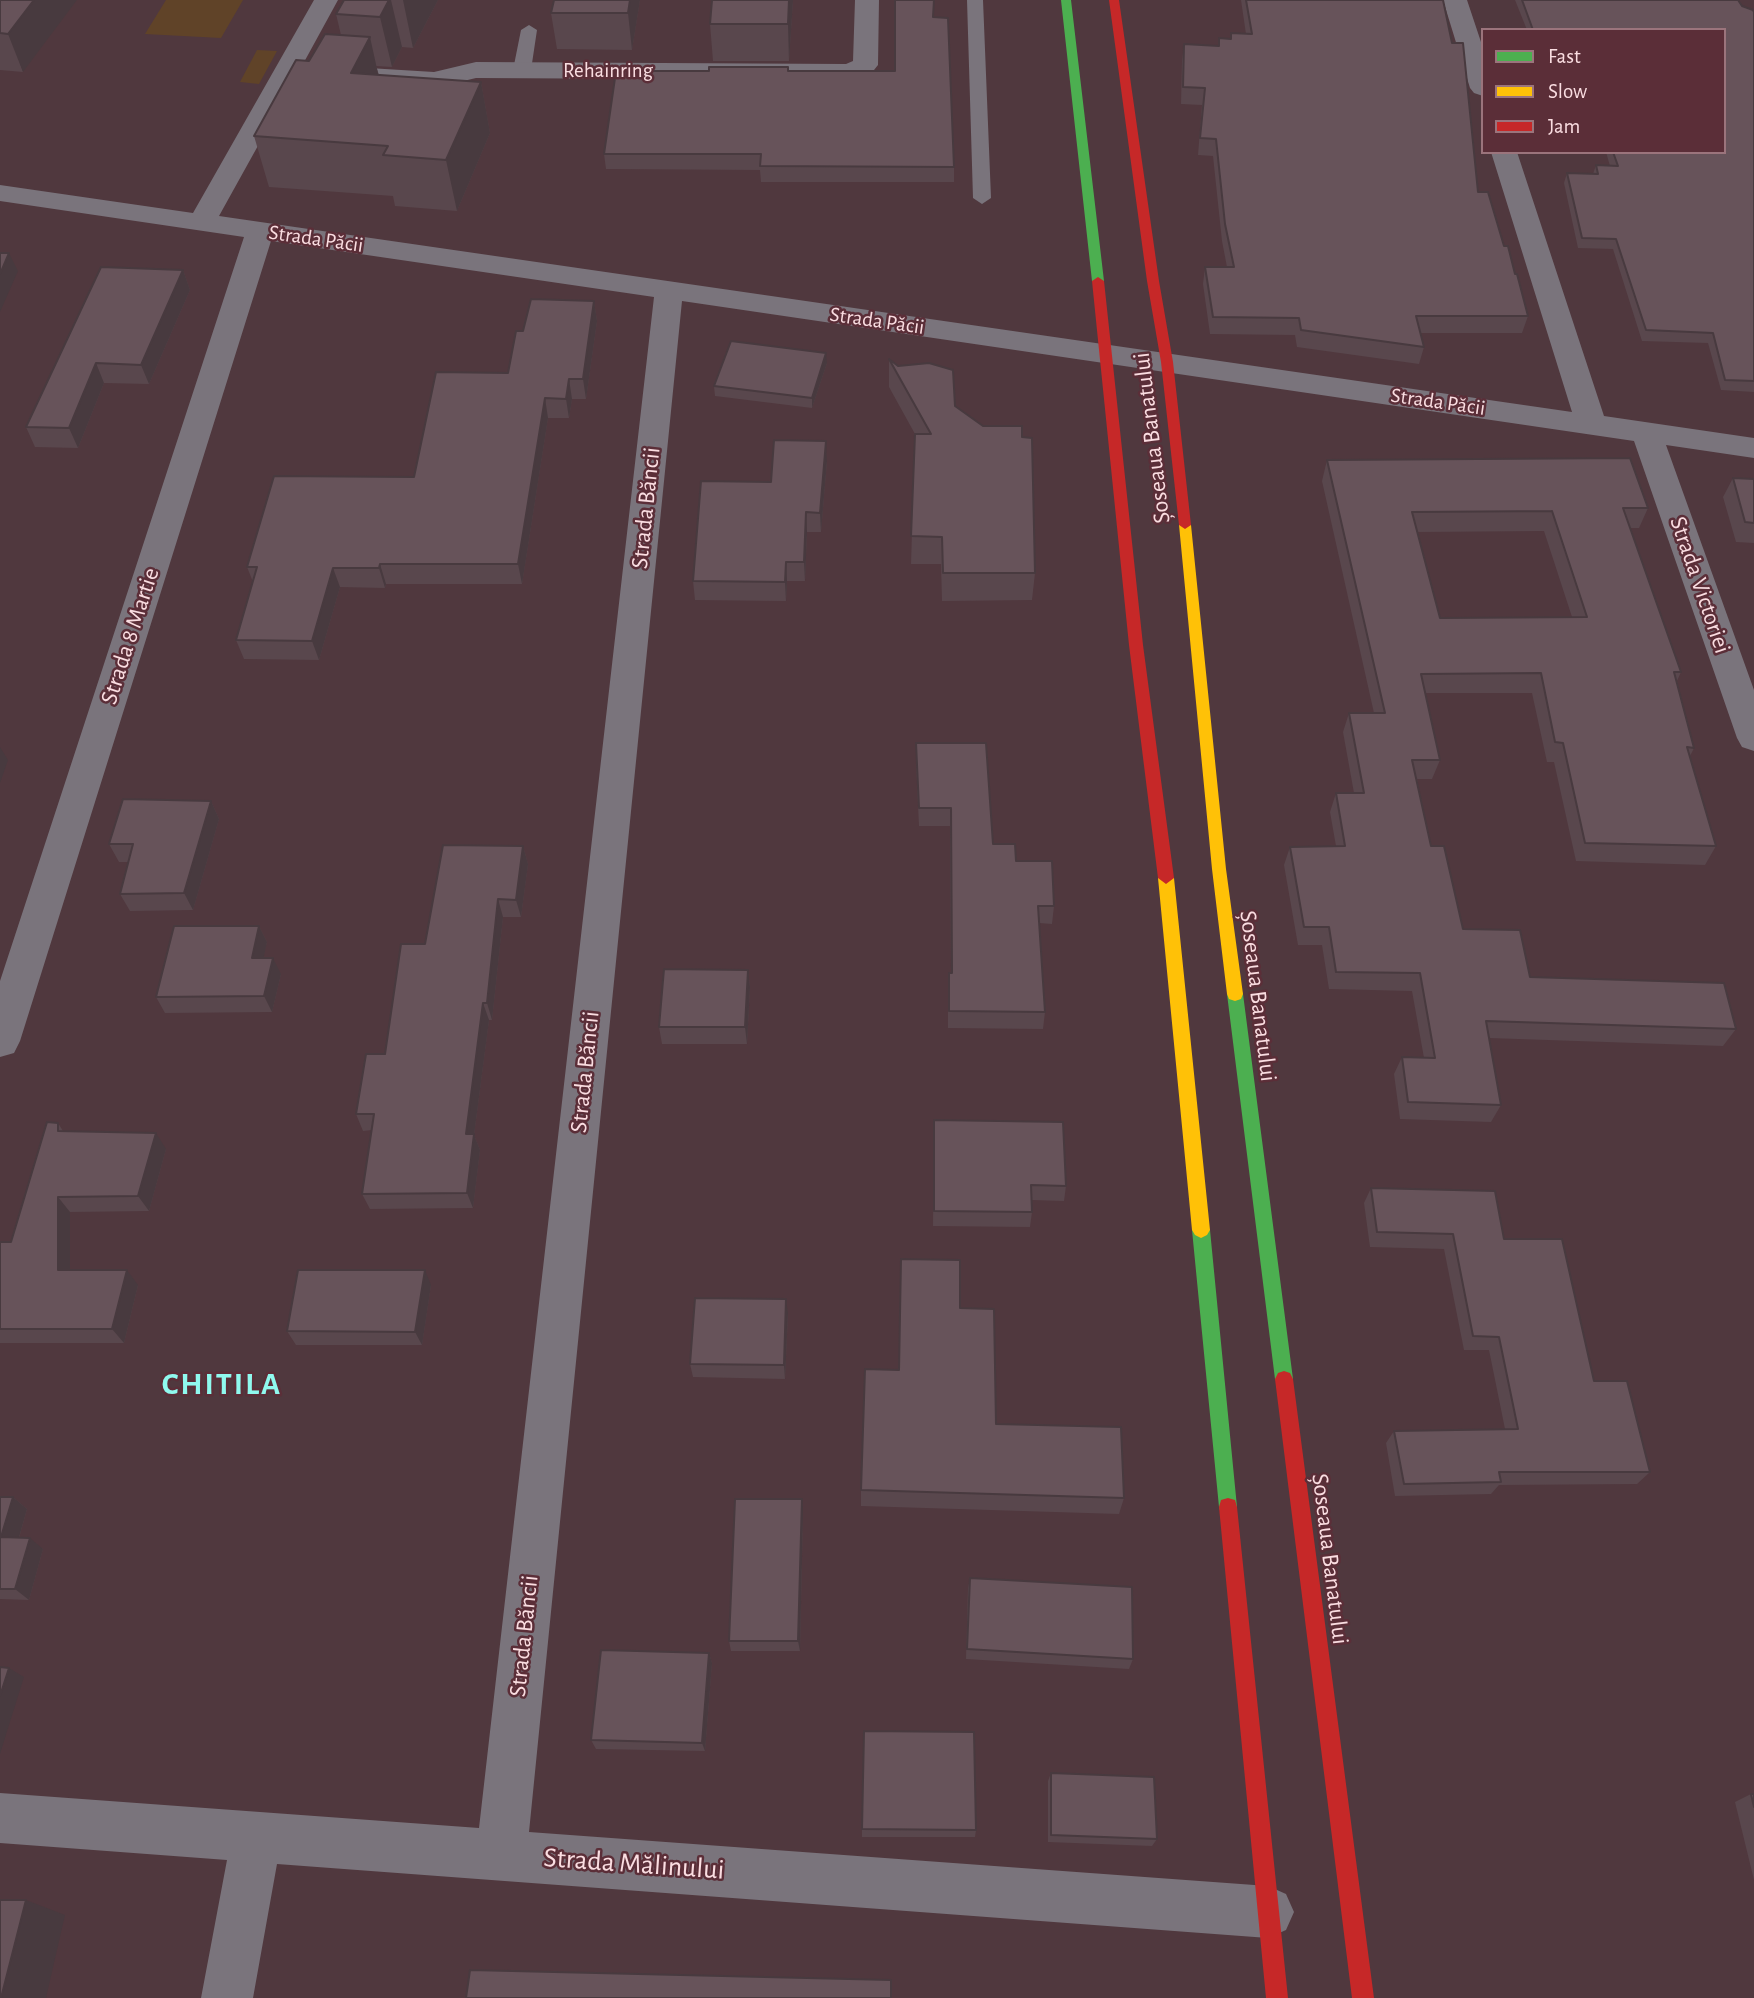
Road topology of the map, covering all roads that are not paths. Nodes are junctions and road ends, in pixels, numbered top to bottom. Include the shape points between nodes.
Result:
1 (326, 0) edge
2 (867, 0) edge
3 (975, 0) edge
4 (1066, 0) edge
5 (1114, 0) edge
6 (1455, 0) edge
7 (530, 30) dead end
8 (522, 70) junction
9 (286, 71) junction
10 (1481, 82) edge
11 (1504, 154) edge
12 (0, 193) edge
13 (982, 198) dead end
14 (202, 222) junction
15 (260, 231) junction
16 (669, 290) junction
17 (1107, 355) junction
18 (1167, 362) junction
19 (1591, 424) junction
20 (1646, 432) junction
21 (1754, 448) edge
22 (1754, 738) edge
23 (0, 1041) edge
24 (0, 1818) edge
25 (257, 1836) junction
26 (501, 1854) junction
27 (1269, 1912) junction
28 (228, 1998) edge
29 (1277, 1998) edge
30 (1363, 1998) edge

1 - 9 street
2 - 8 street, Rehainring via 865,61 856,71
3 - 13 lane
4 - 17 main road, Șoseaua Banatului
5 - 18 main road, Șoseaua Banatului
6 - 10 street
7 - 8 lane
8 - 9 street, Rehainring via 467,71 433,80
9 - 14 street
11 - 19 street
12 - 14 street, Strada Păcii
14 - 15 street, Strada Păcii
15 - 16 street, Strada Păcii
15 - 23 street, Strada 8 Martie
16 - 17 street, Strada Păcii
16 - 26 street, Strada Băncii
17 - 18 street, Strada Păcii
17 - 27 main road, Șoseaua Banatului via 1136,645 1165,869
18 - 19 street, Strada Păcii
18 - 30 main road, Șoseaua Banatului via 1219,869
19 - 20 street, Strada Păcii
20 - 21 street, Strada Păcii
20 - 22 street, Strada Victoriei
24 - 25 street, Strada Mălinului
25 - 26 street, Strada Mălinului
25 - 28 street
26 - 27 street, Strada Mălinului
27 - 29 main road, Șoseaua Banatului

